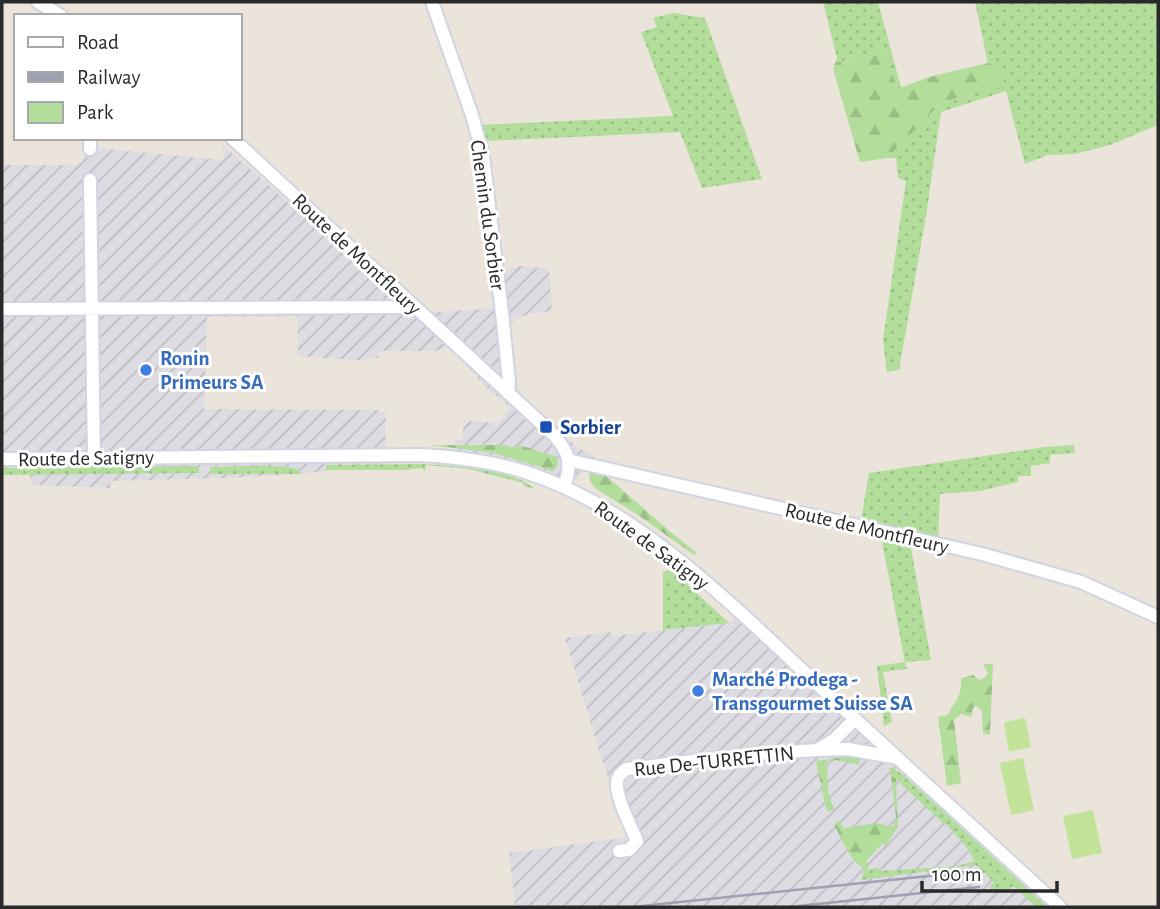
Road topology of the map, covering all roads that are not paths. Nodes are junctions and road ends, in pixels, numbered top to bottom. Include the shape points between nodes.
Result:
1 (38, 2) edge
2 (432, 2) edge
3 (58, 14) edge
4 (234, 140) edge
5 (90, 180) dead end
6 (412, 305) junction
7 (2, 309) edge
8 (91, 309) junction
9 (508, 393) junction
10 (2, 458) edge
11 (94, 458) junction
12 (568, 460) junction
13 (564, 487) junction
14 (1158, 617) edge
15 (860, 723) junction
16 (848, 749) junction
17 (817, 750) junction
18 (898, 758) junction
19 (619, 851) dead end
20 (1060, 907) edge

1 - 3 street
2 - 9 street, Chemin du Sorbier via 483,156
4 - 6 street, Route de Montfleury
5 - 8 street
6 - 8 street
6 - 9 street, Route de Montfleury
7 - 8 street
8 - 11 street
9 - 12 street, Route de Montfleury via 554,435
10 - 11 street, Route de Satigny
11 - 13 street, Route de Satigny via 446,456 496,463
12 - 13 street
12 - 14 street, Route de Montfleury via 1005,560 1081,582
13 - 15 street, Route de Satigny via 620,518 690,569
15 - 16 street
15 - 17 street, Rue De-TURRETTIN
15 - 18 street, Route de Satigny
16 - 17 street, Rue De-TURRETTIN
16 - 18 street, Rue De-TURRETTIN
17 - 19 street, Rue De-TURRETTIN via 623,771 617,789 637,841 629,850
18 - 20 street, Route de Satigny

